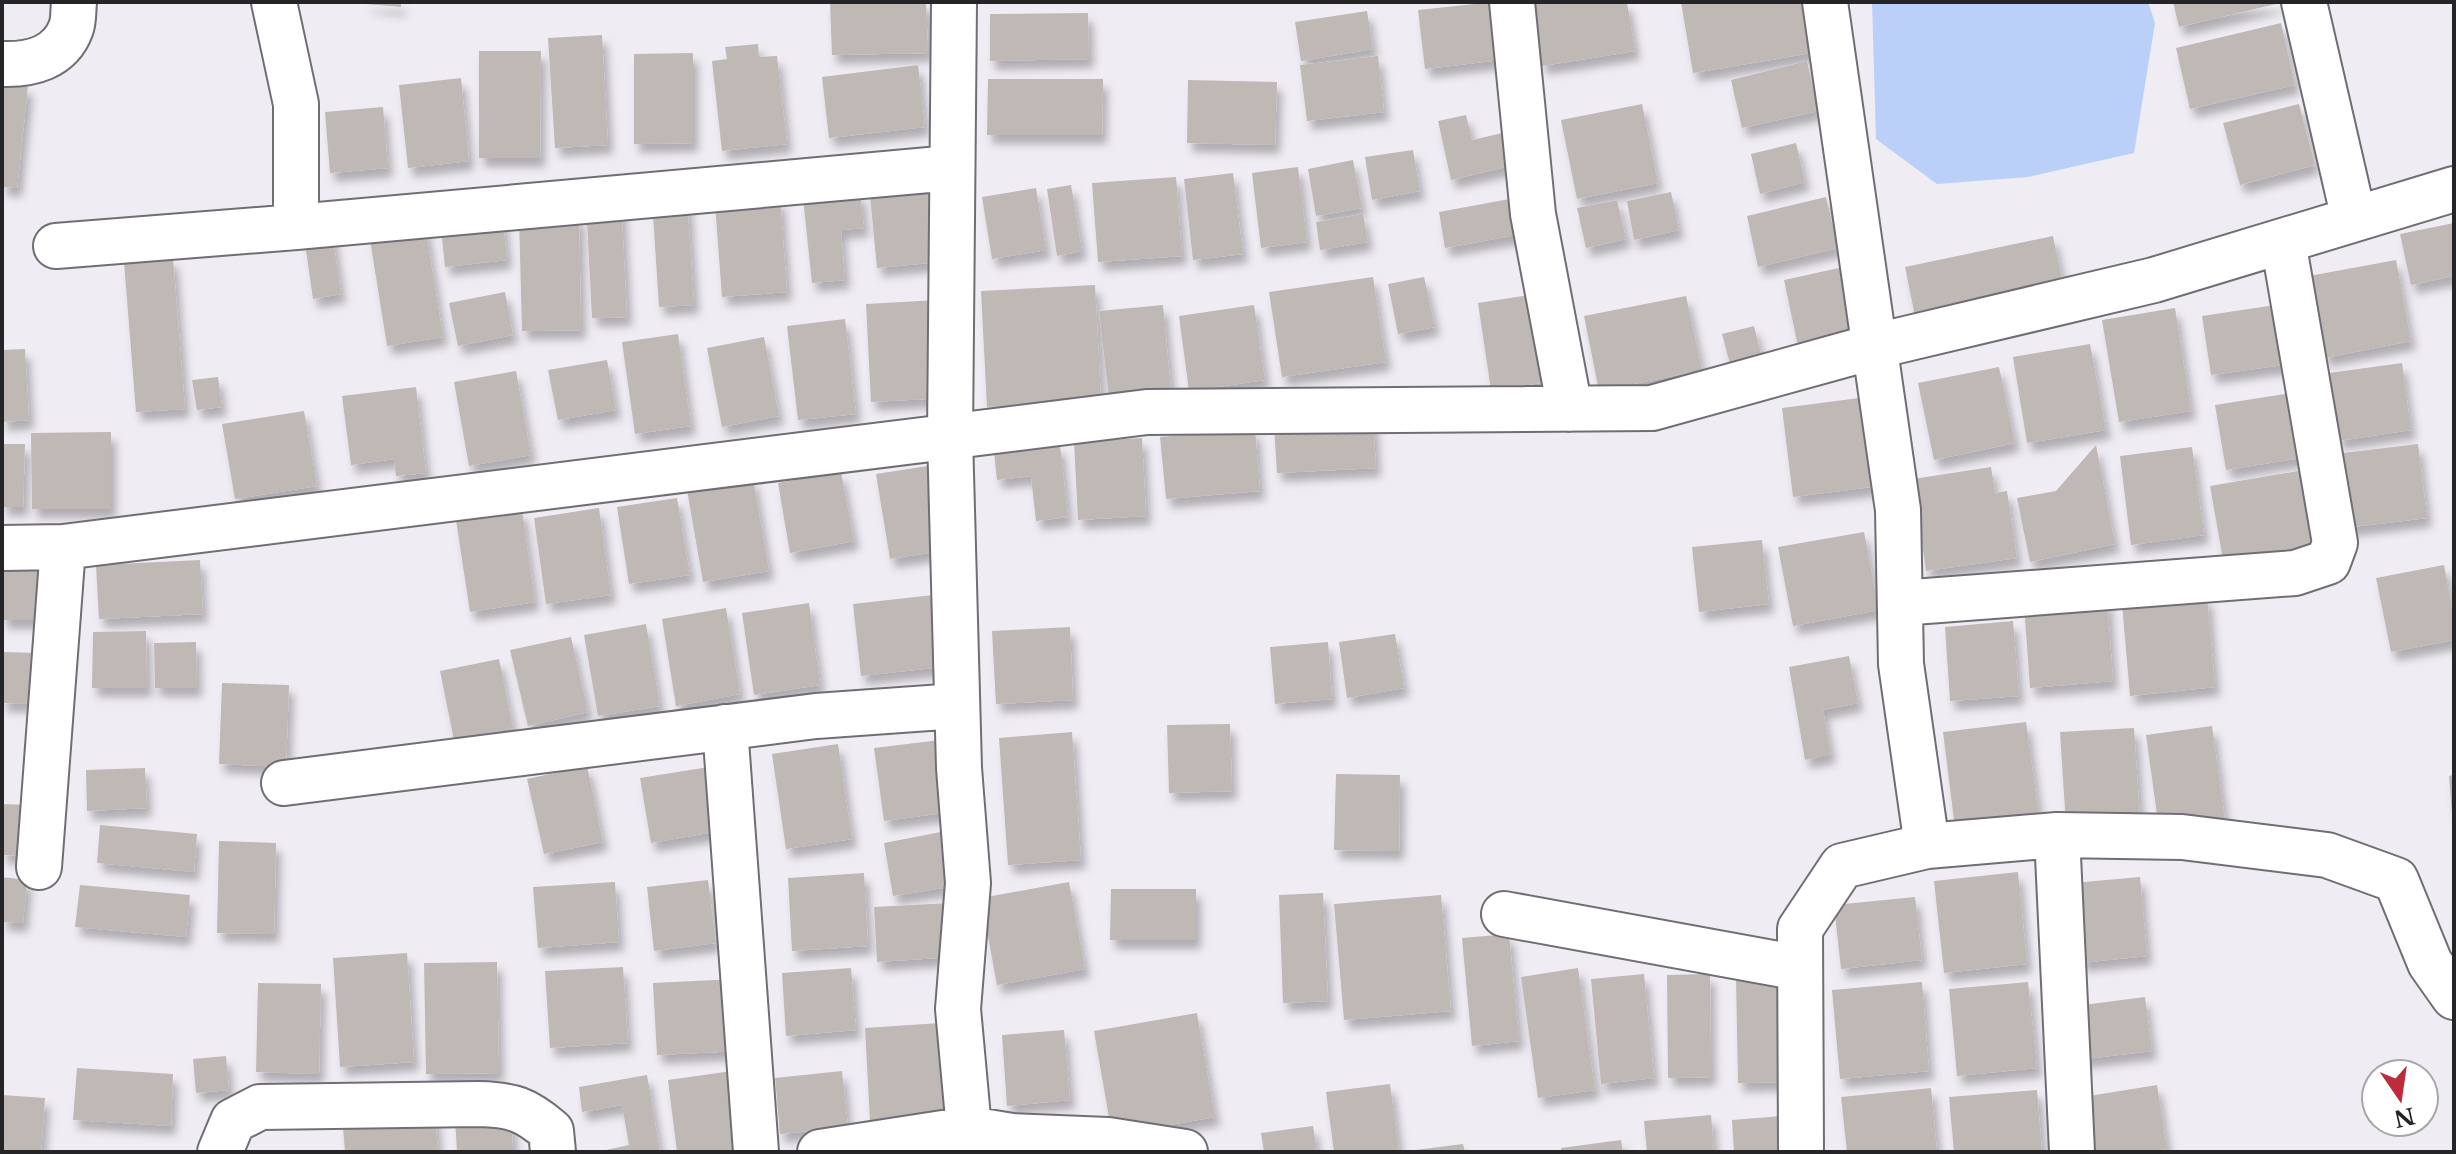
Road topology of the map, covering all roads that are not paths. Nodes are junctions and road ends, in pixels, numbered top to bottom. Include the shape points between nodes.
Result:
1 (74, 2) edge
2 (274, 2) edge
3 (954, 2) edge
4 (1512, 2) edge
5 (1825, 2) edge
6 (2304, 2) edge
7 (2, 64) edge
8 (951, 168) junction
9 (2454, 189) edge
10 (2354, 219) junction
11 (296, 227) junction
12 (2283, 241) junction
13 (56, 246) dead end
14 (1876, 346) junction
15 (1570, 409) junction
16 (950, 436) junction
17 (63, 547) junction
18 (2, 548) edge
19 (1900, 603) junction
20 (957, 706) junction
21 (725, 727) junction
22 (284, 783) dead end
23 (2057, 835) junction
24 (1927, 846) junction
25 (39, 867) dead end
26 (1504, 914) dead end
27 (1800, 968) junction
28 (2454, 997) edge
29 (969, 1129) junction
30 (220, 1152) edge
31 (553, 1152) edge
32 (756, 1152) edge
33 (820, 1152) edge
34 (1185, 1152) edge
35 (1801, 1152) edge
36 (2072, 1152) edge

1 - 7 street via 71,28 54,54 25,65
2 - 11 street via 296,104
3 - 8 street
4 - 15 street via 1533,214
5 - 14 street
6 - 10 street
8 - 11 street
8 - 16 street
9 - 10 street
10 - 12 street
11 - 13 street
12 - 14 street via 2154,280
12 - 19 street via 2335,543 2328,562 2295,573
14 - 15 street via 1652,408
14 - 19 street via 1898,510
15 - 16 street via 1147,412
16 - 17 street
16 - 20 street
17 - 18 street
17 - 25 street
19 - 24 street via 1901,664
20 - 21 street
20 - 29 street via 968,883 958,1009
21 - 22 street
21 - 32 street
23 - 24 street
23 - 28 street via 2182,837 2327,855 2396,880 2430,963
23 - 36 street
24 - 27 street via 1842,866 1800,929
26 - 27 street
27 - 35 street
29 - 33 street
29 - 34 street
30 - 31 street via 233,1121 260,1107 479,1104 511,1105 532,1115 551,1131

